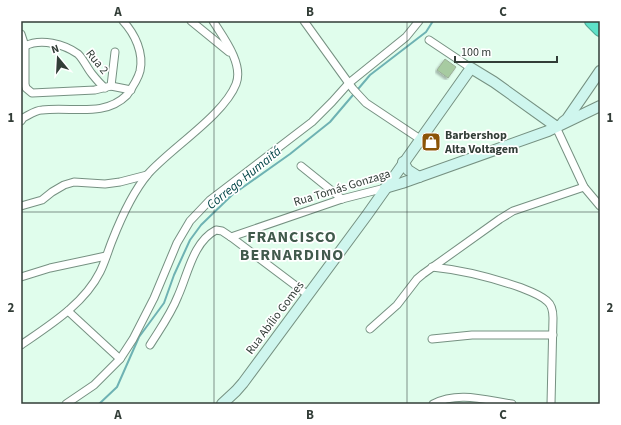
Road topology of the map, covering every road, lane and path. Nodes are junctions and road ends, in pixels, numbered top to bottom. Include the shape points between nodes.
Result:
1 (123, 21) edge
2 (190, 21) edge
3 (213, 21) edge
4 (304, 21) edge
5 (419, 21) edge
6 (591, 21) edge
7 (600, 30) edge
8 (21, 34) edge
9 (429, 40) dead end
10 (24, 46) junction
11 (115, 52) dead end
12 (234, 56) junction
13 (471, 68) junction
14 (600, 71) edge
15 (351, 86) junction
16 (108, 87) junction
17 (131, 90) junction
18 (583, 94) junction
19 (599, 106) edge
20 (22, 118) edge
21 (556, 127) junction
22 (420, 139) junction
23 (403, 162) junction
24 (301, 166) dead end
25 (147, 175) junction
26 (419, 177) junction
27 (584, 187) junction
28 (385, 188) junction
29 (342, 199) junction
30 (21, 206) edge
31 (600, 206) edge
32 (231, 237) junction
33 (106, 256) junction
34 (432, 267) junction
35 (21, 277) edge
36 (308, 295) junction
37 (68, 311) junction
38 (370, 329) dead end
39 (553, 335) junction
40 (432, 339) dead end
41 (21, 345) edge
42 (150, 345) dead end
43 (120, 359) junction
44 (66, 404) edge
45 (222, 404) edge
46 (433, 404) edge
47 (512, 404) edge
48 (551, 404) edge

1 - 17 street via 138,45 142,64 140,75
2 - 12 street
3 - 12 street
4 - 15 street
5 - 15 street via 406,37
6 - 7 highway
8 - 10 street
9 - 13 street
10 - 16 street, Rua 2 via 45,42 69,49 78,54 92,74
10 - 16 street via 25,84 26,88 35,94
11 - 16 street
12 - 25 street via 238,77 231,94 217,111
13 - 21 street
13 - 22 street, Rua Abílio Gomes
14 - 18 street
15 - 22 street via 366,103
15 - 43 street via 312,122 210,200 190,220 172,254 154,298
16 - 17 street
17 - 20 street via 122,100 103,108 40,110
18 - 19 street via 588,105
18 - 21 street via 567,119
19 - 21 street, Rua Tomás Gonzaga
21 - 26 street, Rua Tomás Gonzaga
21 - 27 street
22 - 23 street, Rua Abílio Gomes
23 - 26 street via 408,170
23 - 28 street, Rua Abílio Gomes
24 - 29 street
25 - 30 street via 105,184 74,182 64,185 42,200
25 - 33 street via 124,214
26 - 28 street, Rua Tomás Gonzaga
27 - 31 street
27 - 34 street via 513,212
28 - 29 street, Rua Tomás Gonzaga
28 - 36 street, Rua Abílio Gomes
29 - 32 street, Rua Tomás Gonzaga
32 - 36 street
32 - 42 street via 216,230 198,248 170,313
33 - 35 street via 44,269
33 - 37 street via 96,280
34 - 38 street via 417,279 397,305
34 - 39 street via 481,275 539,296 547,301 552,310
36 - 45 street, Rua Abílio Gomes via 240,387
37 - 41 street
37 - 43 street
39 - 40 street via 472,335
39 - 48 street
43 - 44 street via 94,385
46 - 47 street via 450,398 471,397

